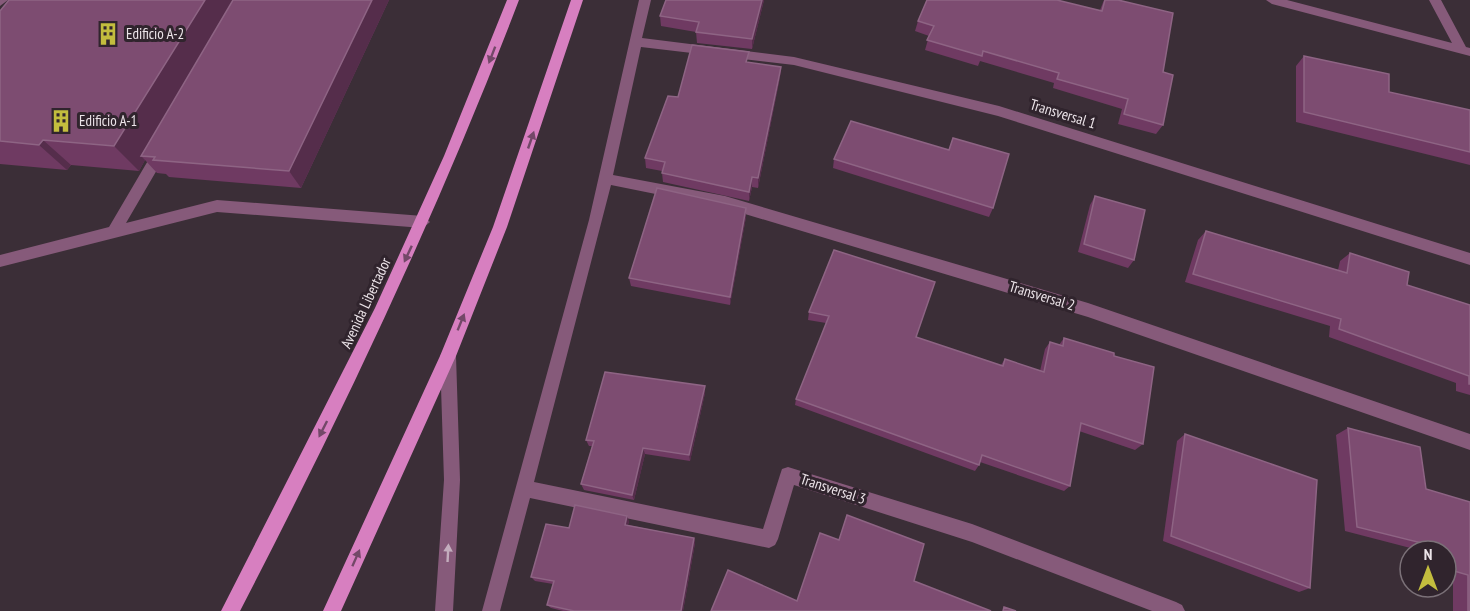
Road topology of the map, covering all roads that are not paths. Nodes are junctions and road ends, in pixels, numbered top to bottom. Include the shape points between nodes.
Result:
1 (513, 0) edge
2 (577, 0) edge
3 (645, 0) edge
4 (1272, 0) edge
5 (1436, 0) edge
6 (636, 42) junction
7 (1465, 50) edge
8 (166, 141) edge
9 (605, 179) junction
10 (423, 222) junction
11 (114, 232) junction
12 (1470, 259) edge
13 (0, 261) edge
14 (448, 356) junction
15 (1470, 442) edge
16 (524, 488) junction
17 (230, 611) edge
18 (332, 611) edge
19 (444, 611) edge
20 (491, 611) edge
21 (1176, 611) edge

1 -> 10 main road, Avenida Libertador
14 -> 2 main road via 500,227
3 - 6 street
4 - 7 street
5 - 7 street
6 - 9 street
6 - 12 street, Transversal 1 via 794,61 999,111
8 - 11 street
9 - 15 street, Transversal 2 via 725,202 1066,303
9 - 16 street
10 - 11 street via 217,206
10 -> 17 main road, Avenida Libertador via 368,341
11 - 13 street
18 -> 14 main road
19 -> 14 street via 452,480
16 - 20 street
16 - 21 street, Transversal 3 via 769,539 788,475 972,533

